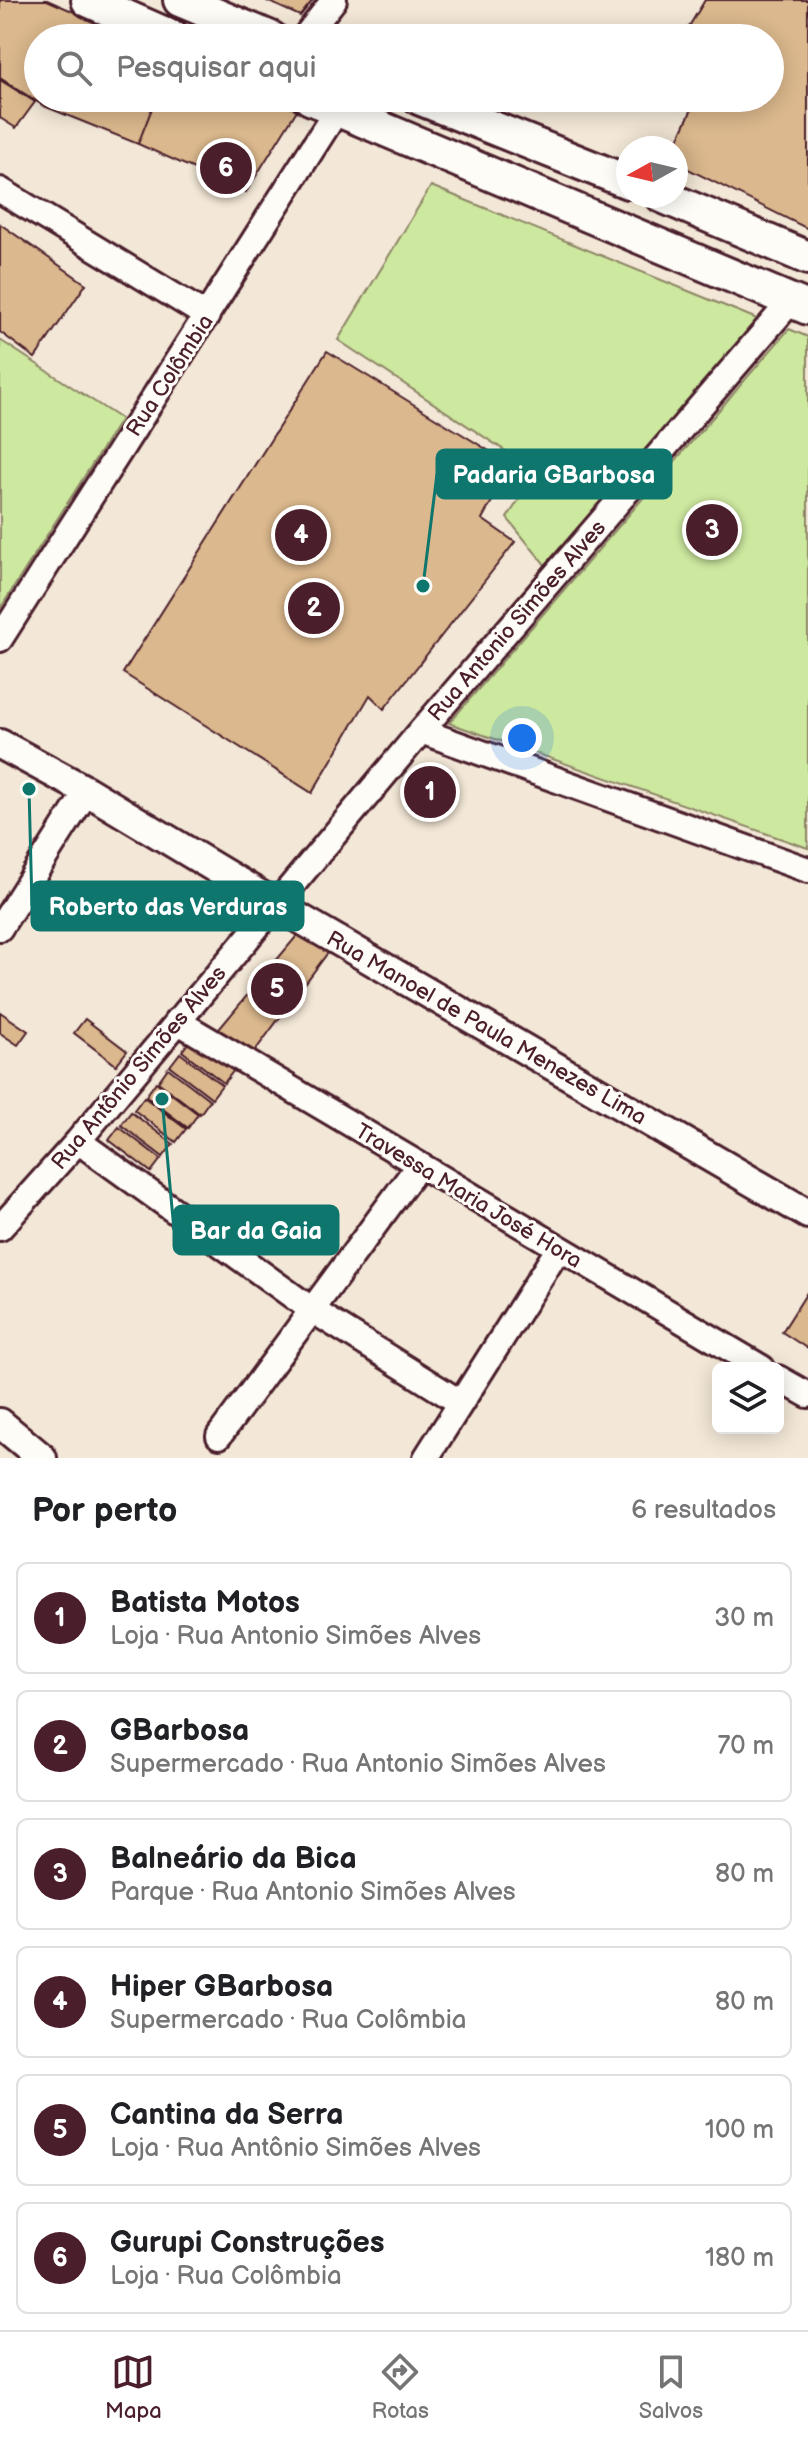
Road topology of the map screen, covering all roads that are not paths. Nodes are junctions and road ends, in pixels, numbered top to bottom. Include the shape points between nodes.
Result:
1 (88, 0) edge
2 (180, 0) edge
3 (334, 0) edge
4 (142, 24) edge
5 (237, 24) edge
6 (315, 24) edge
7 (319, 112) edge
8 (342, 112) edge
9 (454, 112) edge
10 (616, 177) edge
11 (0, 190) edge
12 (688, 207) edge
13 (808, 258) edge
14 (800, 304) edge
15 (207, 316) junction
16 (0, 639) edge
17 (421, 731) junction
18 (0, 744) edge
19 (87, 791) junction
20 (808, 870) edge
21 (275, 904) junction
22 (0, 928) edge
23 (177, 1021) junction
24 (78, 1141) junction
25 (419, 1165) junction
26 (808, 1214) edge
27 (0, 1228) edge
28 (559, 1248) junction
29 (312, 1310) junction
30 (752, 1362) edge
31 (784, 1381) edge
32 (808, 1395) edge
33 (461, 1403) junction
34 (0, 1423) edge
35 (219, 1436) dead end
36 (42, 1458) edge
37 (426, 1458) edge

1 - 4 main road
2 - 5 main road
3 - 6 street
7 - 15 street, Rua Colômbia
8 - 14 main road
9 - 10 main road
11 - 15 street
12 - 13 main road
14 - 17 street, Rua Antonio Simões Alves
15 - 16 street, Rua Colômbia
17 - 20 street
17 - 21 street, Rua Antonio Simões Alves
18 - 19 street, Rua Manoel de Paula Menezes Lima
19 - 21 street, Rua Manoel de Paula Menezes Lima
19 - 22 street
21 - 23 street, Rua Antônio Simões Alves
21 - 26 street, Rua Manoel de Paula Menezes Lima
23 - 24 street, Rua Antônio Simões Alves
23 - 25 street, Travessa Maria José Hora
24 - 27 street, Rua Antônio Simões Alves
24 - 29 street
25 - 28 street, Travessa Maria José Hora
25 - 29 street
28 - 30 street, Travessa Maria José Hora
28 - 33 street
29 - 33 street
29 - 35 street
31 - 32 street
33 - 37 street
34 - 36 street

